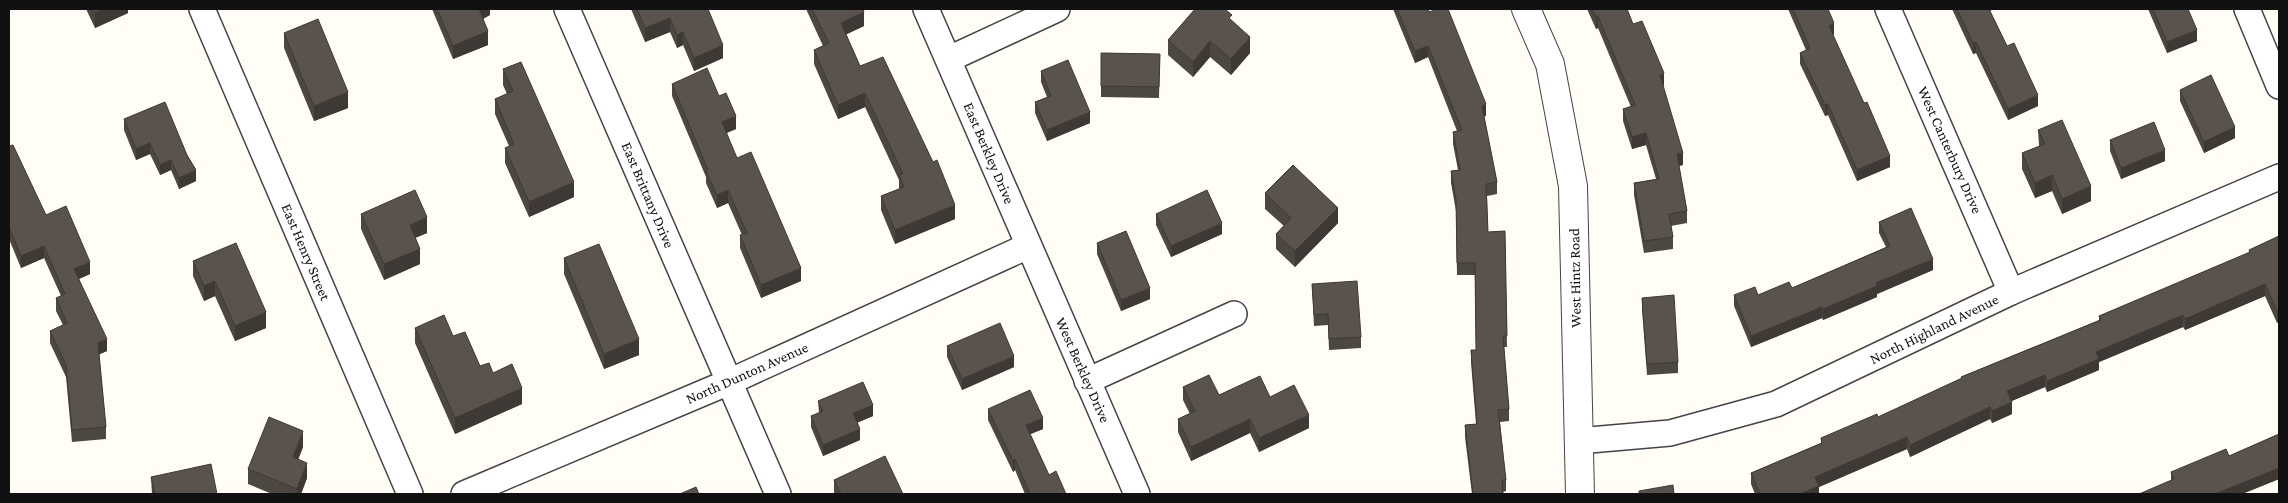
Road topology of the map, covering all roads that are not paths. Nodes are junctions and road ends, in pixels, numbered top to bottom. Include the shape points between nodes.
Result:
1 (202, 9) edge
2 (567, 9) edge
3 (926, 9) edge
4 (1057, 9) edge
5 (1526, 9) edge
6 (1888, 9) edge
7 (2247, 9) edge
8 (949, 59) junction
9 (2279, 86) edge
10 (2279, 177) edge
11 (1028, 246) junction
12 (2011, 292) junction
13 (1234, 314) dead end
14 (1087, 381) junction
15 (729, 382) junction
16 (1578, 441) junction
17 (410, 494) edge
18 (464, 494) edge
19 (778, 494) edge
20 (1137, 494) edge
21 (1580, 494) edge

1 - 17 street, East Henry Street
2 - 15 street, East Brittany Drive
3 - 8 street, East Berkley Drive
4 - 8 street
5 - 16 street, West Hintz Road via 1550,64 1572,186
6 - 12 street, West Canterbury Drive
7 - 9 street
8 - 11 street, East Berkley Drive
10 - 12 street, North Highland Avenue
11 - 14 street, West Berkley Drive
11 - 15 street, North Dunton Avenue
12 - 16 street, North Highland Avenue via 1776,404 1670,433
13 - 14 street
14 - 20 street, West Berkley Drive
15 - 18 street, North Dunton Avenue
15 - 19 street, East Brittany Drive
16 - 21 street, West Hintz Road

